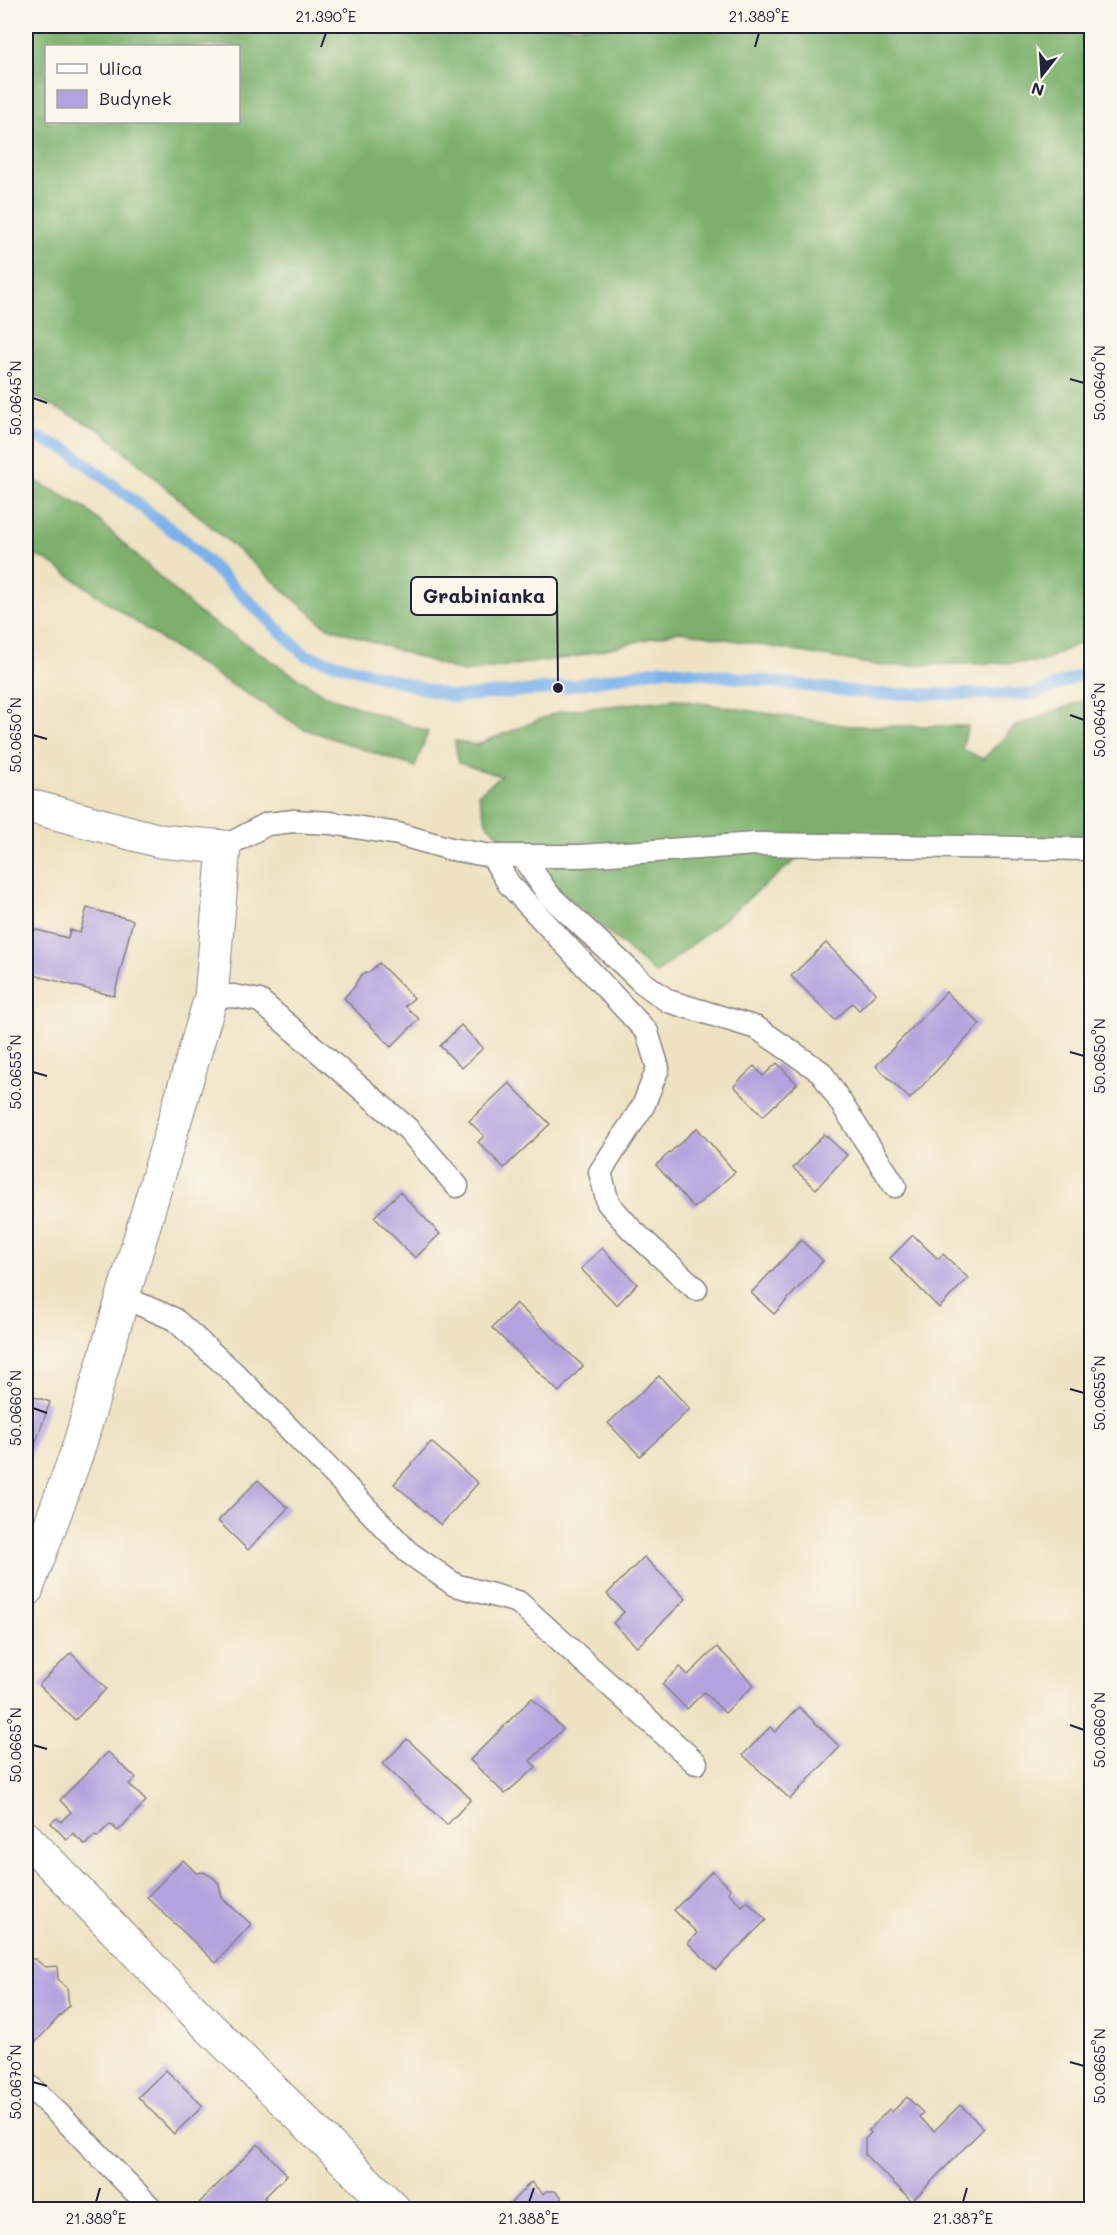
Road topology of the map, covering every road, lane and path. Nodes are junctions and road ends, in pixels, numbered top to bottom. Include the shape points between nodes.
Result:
1 (26, 805) edge
2 (224, 847) junction
3 (1092, 852) edge
4 (492, 856) junction
5 (522, 856) junction
6 (211, 998) junction
7 (457, 1186) dead end
8 (895, 1186) dead end
9 (696, 1288) dead end
10 (123, 1297) junction
11 (26, 1591) edge
12 (696, 1763) dead end
13 (26, 1838) edge
14 (26, 2083) edge
15 (153, 2210) edge
16 (395, 2210) edge

1 - 2 street via 160,841
2 - 4 lane via 267,824 294,821 398,834
2 - 6 street
3 - 5 lane via 756,844 581,856
4 - 5 lane
4 - 9 lane via 509,884 647,1032 658,1068 643,1106 600,1172 608,1203
5 - 8 lane via 549,895 642,982 668,1001 757,1028 821,1072
6 - 7 lane via 234,996 260,1001 407,1128
6 - 10 street
10 - 11 street via 77,1453
10 - 12 lane via 174,1319 234,1373 408,1552 455,1585 518,1602
13 - 16 street via 202,2020
14 - 15 lane

